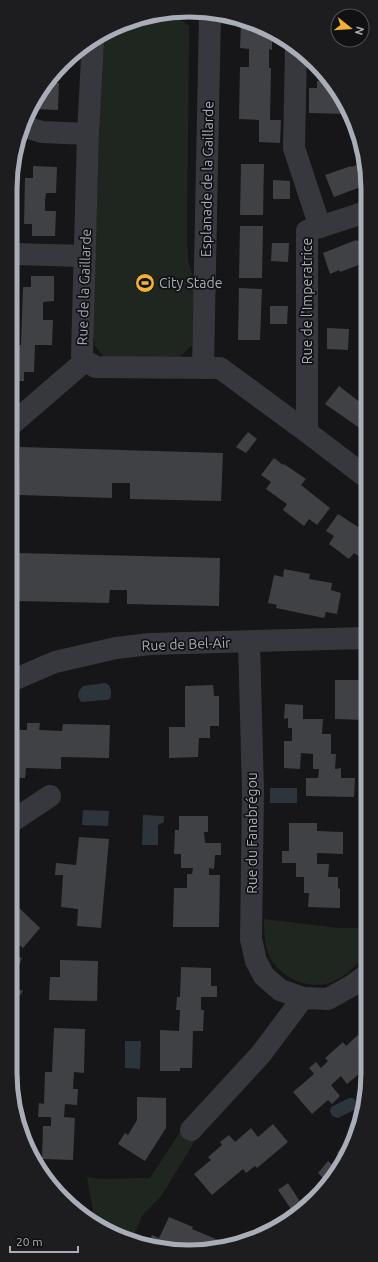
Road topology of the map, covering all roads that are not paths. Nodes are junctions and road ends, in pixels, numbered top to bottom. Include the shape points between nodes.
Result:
1 (210, 18) edge
2 (93, 46) edge
3 (296, 55) edge
4 (28, 128) edge
5 (88, 134) junction
6 (361, 214) edge
7 (320, 227) junction
8 (17, 254) edge
9 (86, 256) junction
10 (85, 362) junction
11 (203, 368) junction
12 (17, 420) edge
13 (307, 432) junction
14 (361, 473) edge
15 (361, 638) edge
16 (249, 642) junction
17 (17, 679) edge
18 (50, 796) dead end
19 (17, 818) edge
20 (361, 979) edge
21 (303, 998) junction
22 (190, 1130) dead end

1 - 11 street, Esplanade de la Gaillarde
2 - 5 street, Rue de la Gaillarde
3 - 7 street via 294,148
4 - 5 street via 42,132
5 - 9 street, Rue de la Gaillarde
6 - 7 street, Rue de l'Imperatrice
7 - 13 street, Rue de l'Imperatrice via 307,231
8 - 9 street
9 - 10 street, Rue de la Gaillarde via 82,355
10 - 11 street, Rue de la Gaillarde via 96,367
10 - 12 street
11 - 13 street, Rue de la Gaillarde via 220,368
13 - 14 street, Rue de la Gaillarde
15 - 16 street, Rue de Bel-Air
16 - 17 street, Rue de Bel-Air via 150,644 116,648 55,662
16 - 21 street, Rue du Fanabrégou via 253,791 251,939 256,961 264,976 280,990
18 - 19 street
20 - 21 street, Rue du Fanabrégou via 328,998
21 - 22 street via 261,1054

